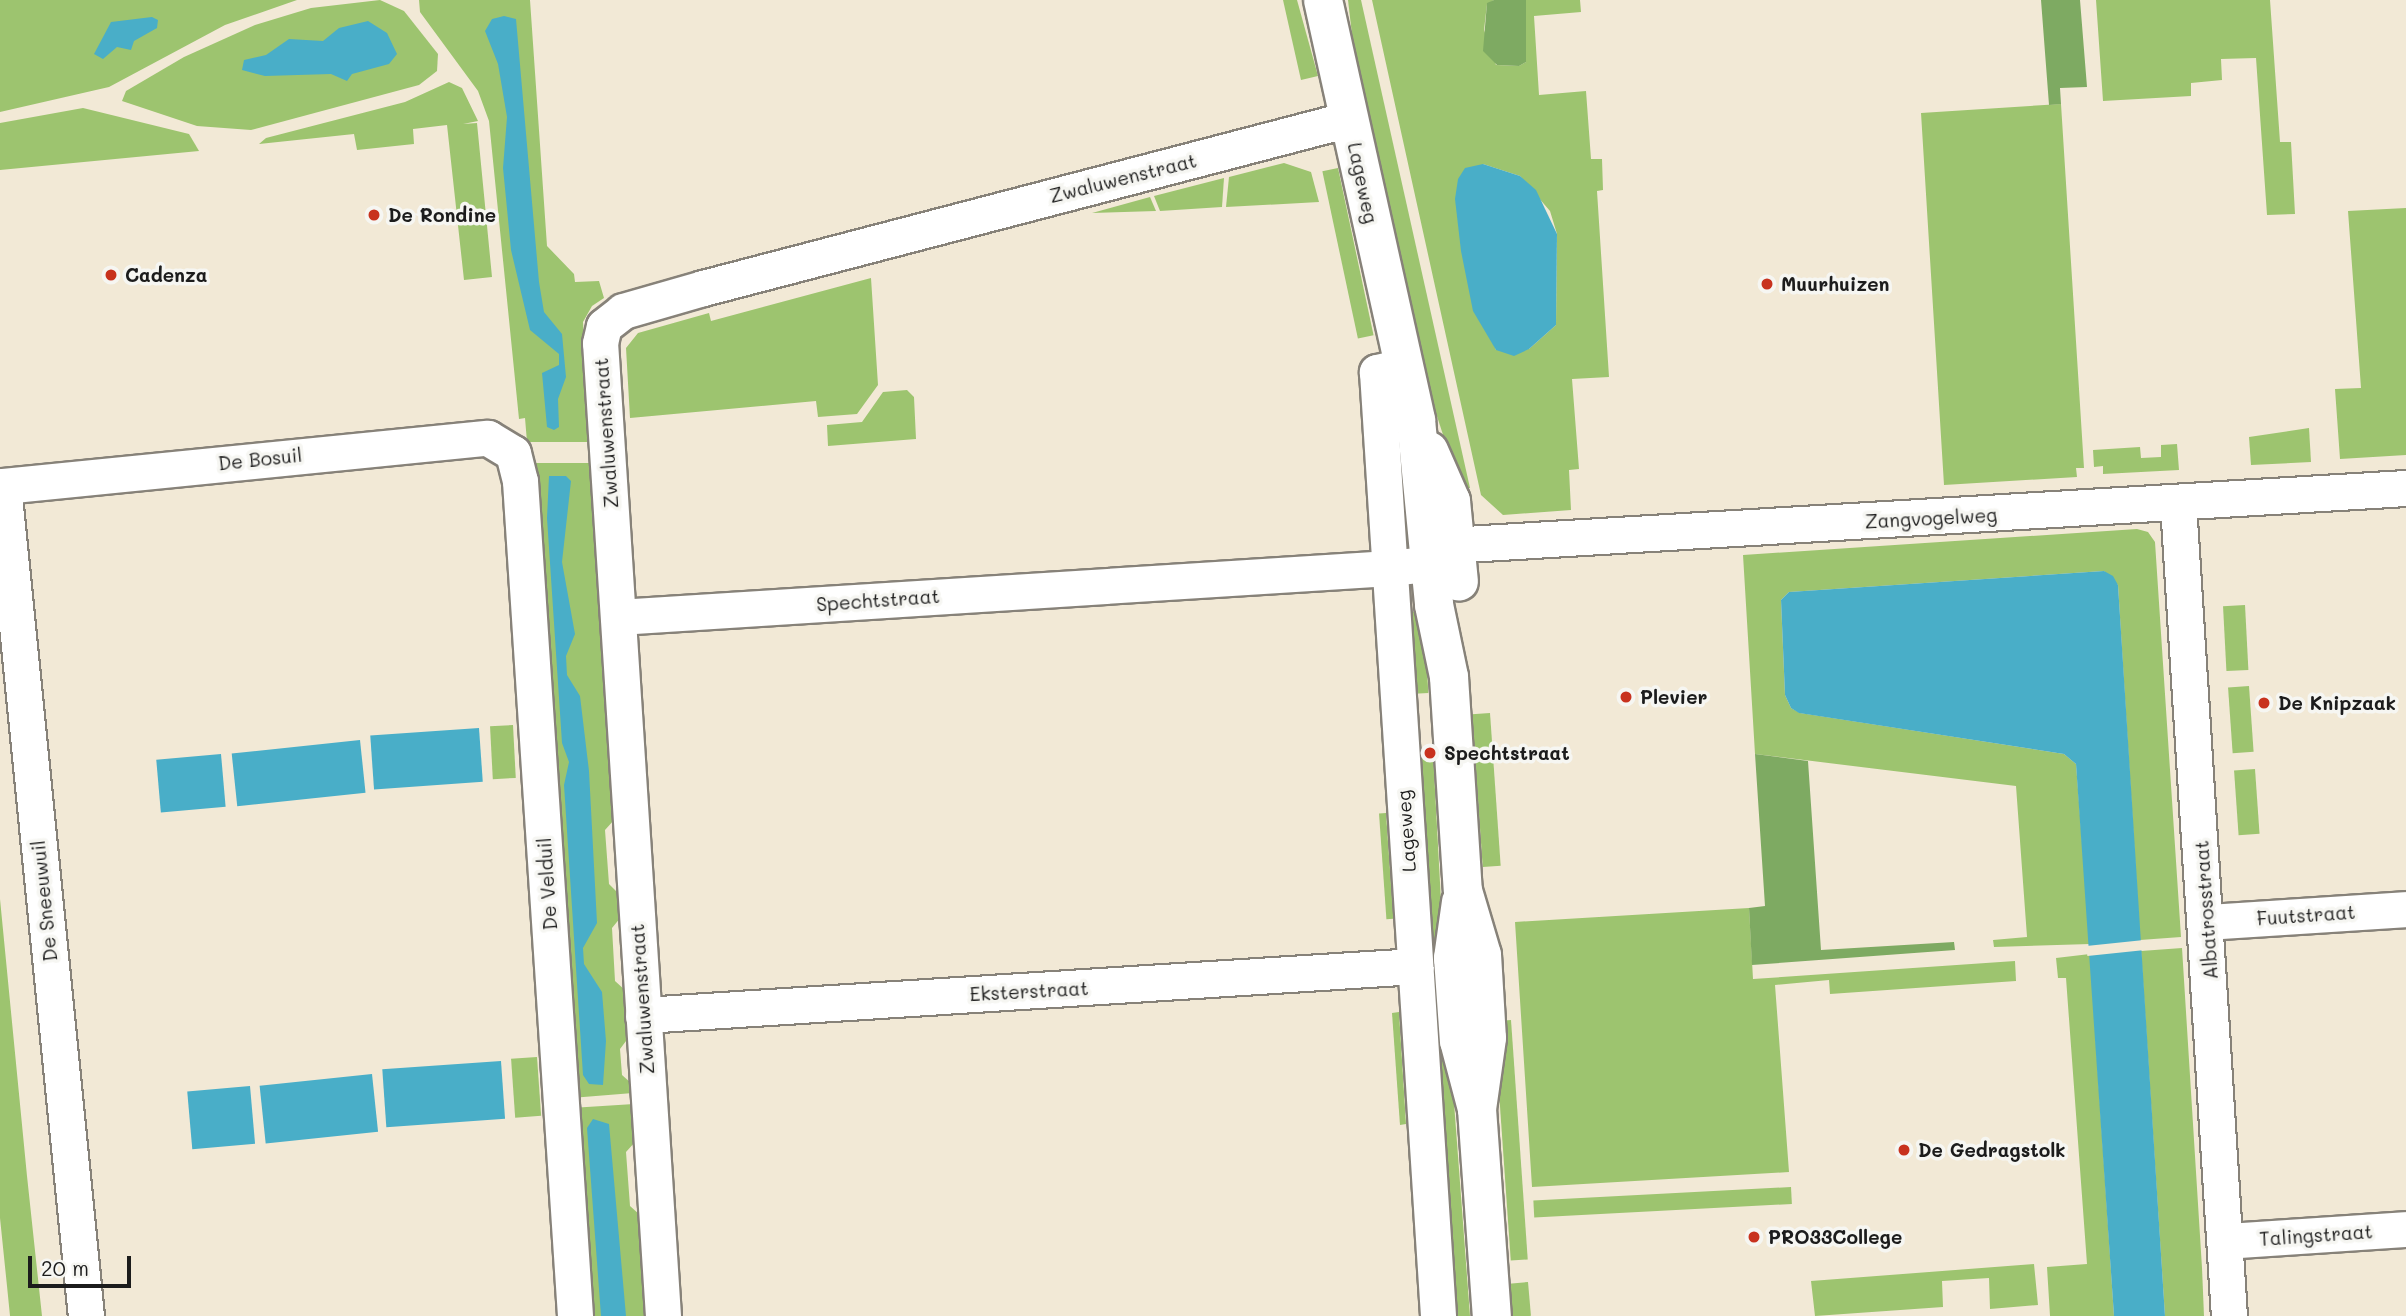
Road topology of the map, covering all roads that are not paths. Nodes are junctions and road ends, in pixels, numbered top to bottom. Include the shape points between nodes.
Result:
1 (1323, 0) edge
2 (1349, 119) junction
3 (1403, 366) junction
4 (513, 453) joint
5 (3, 485) joint
6 (2406, 488) edge
7 (2178, 504) junction
8 (1443, 554) junction
9 (1389, 568) junction
10 (618, 617) junction
11 (2406, 909) edge
12 (2207, 922) junction
13 (1415, 966) junction
14 (643, 1015) junction
15 (2406, 1229) edge
16 (2226, 1241) junction
17 (86, 1316) edge
18 (575, 1316) edge
19 (663, 1316) edge
20 (1438, 1316) edge
21 (1492, 1316) edge
22 (2229, 1316) edge

1 - 2 street, Lageweg
2 - 3 street, Lageweg
2 - 10 street, Zwaluwenstraat via 703,288 608,319 600,344
3 - 8 street, Lageweg
3 - 9 street, Lageweg via 1377,372
4 - 5 street, De Bosuil via 494,440 471,439
4 - 18 street, De Velduil via 522,508
5 - 17 street, De Sneeuwuil
6 - 7 street, Zangvogelweg
7 - 8 street, Zangvogelweg via 1487,542
7 - 12 street, Albatrosstraat
8 - 9 street, Spechtstraat
8 - 21 street, Lageweg via 1434,605 1448,677 1463,891 1452,958 1458,1041 1477,1109
9 - 10 street, Spechtstraat
9 - 13 street, Lageweg
10 - 14 street, Zwaluwenstraat
11 - 12 street, Fuutstraat
12 - 16 street, Albatrosstraat
13 - 14 street, Eksterstraat
13 - 20 street, Lageweg
14 - 19 street, Zwaluwenstraat
15 - 16 street, Talingstraat
16 - 22 street, Albatrosstraat

